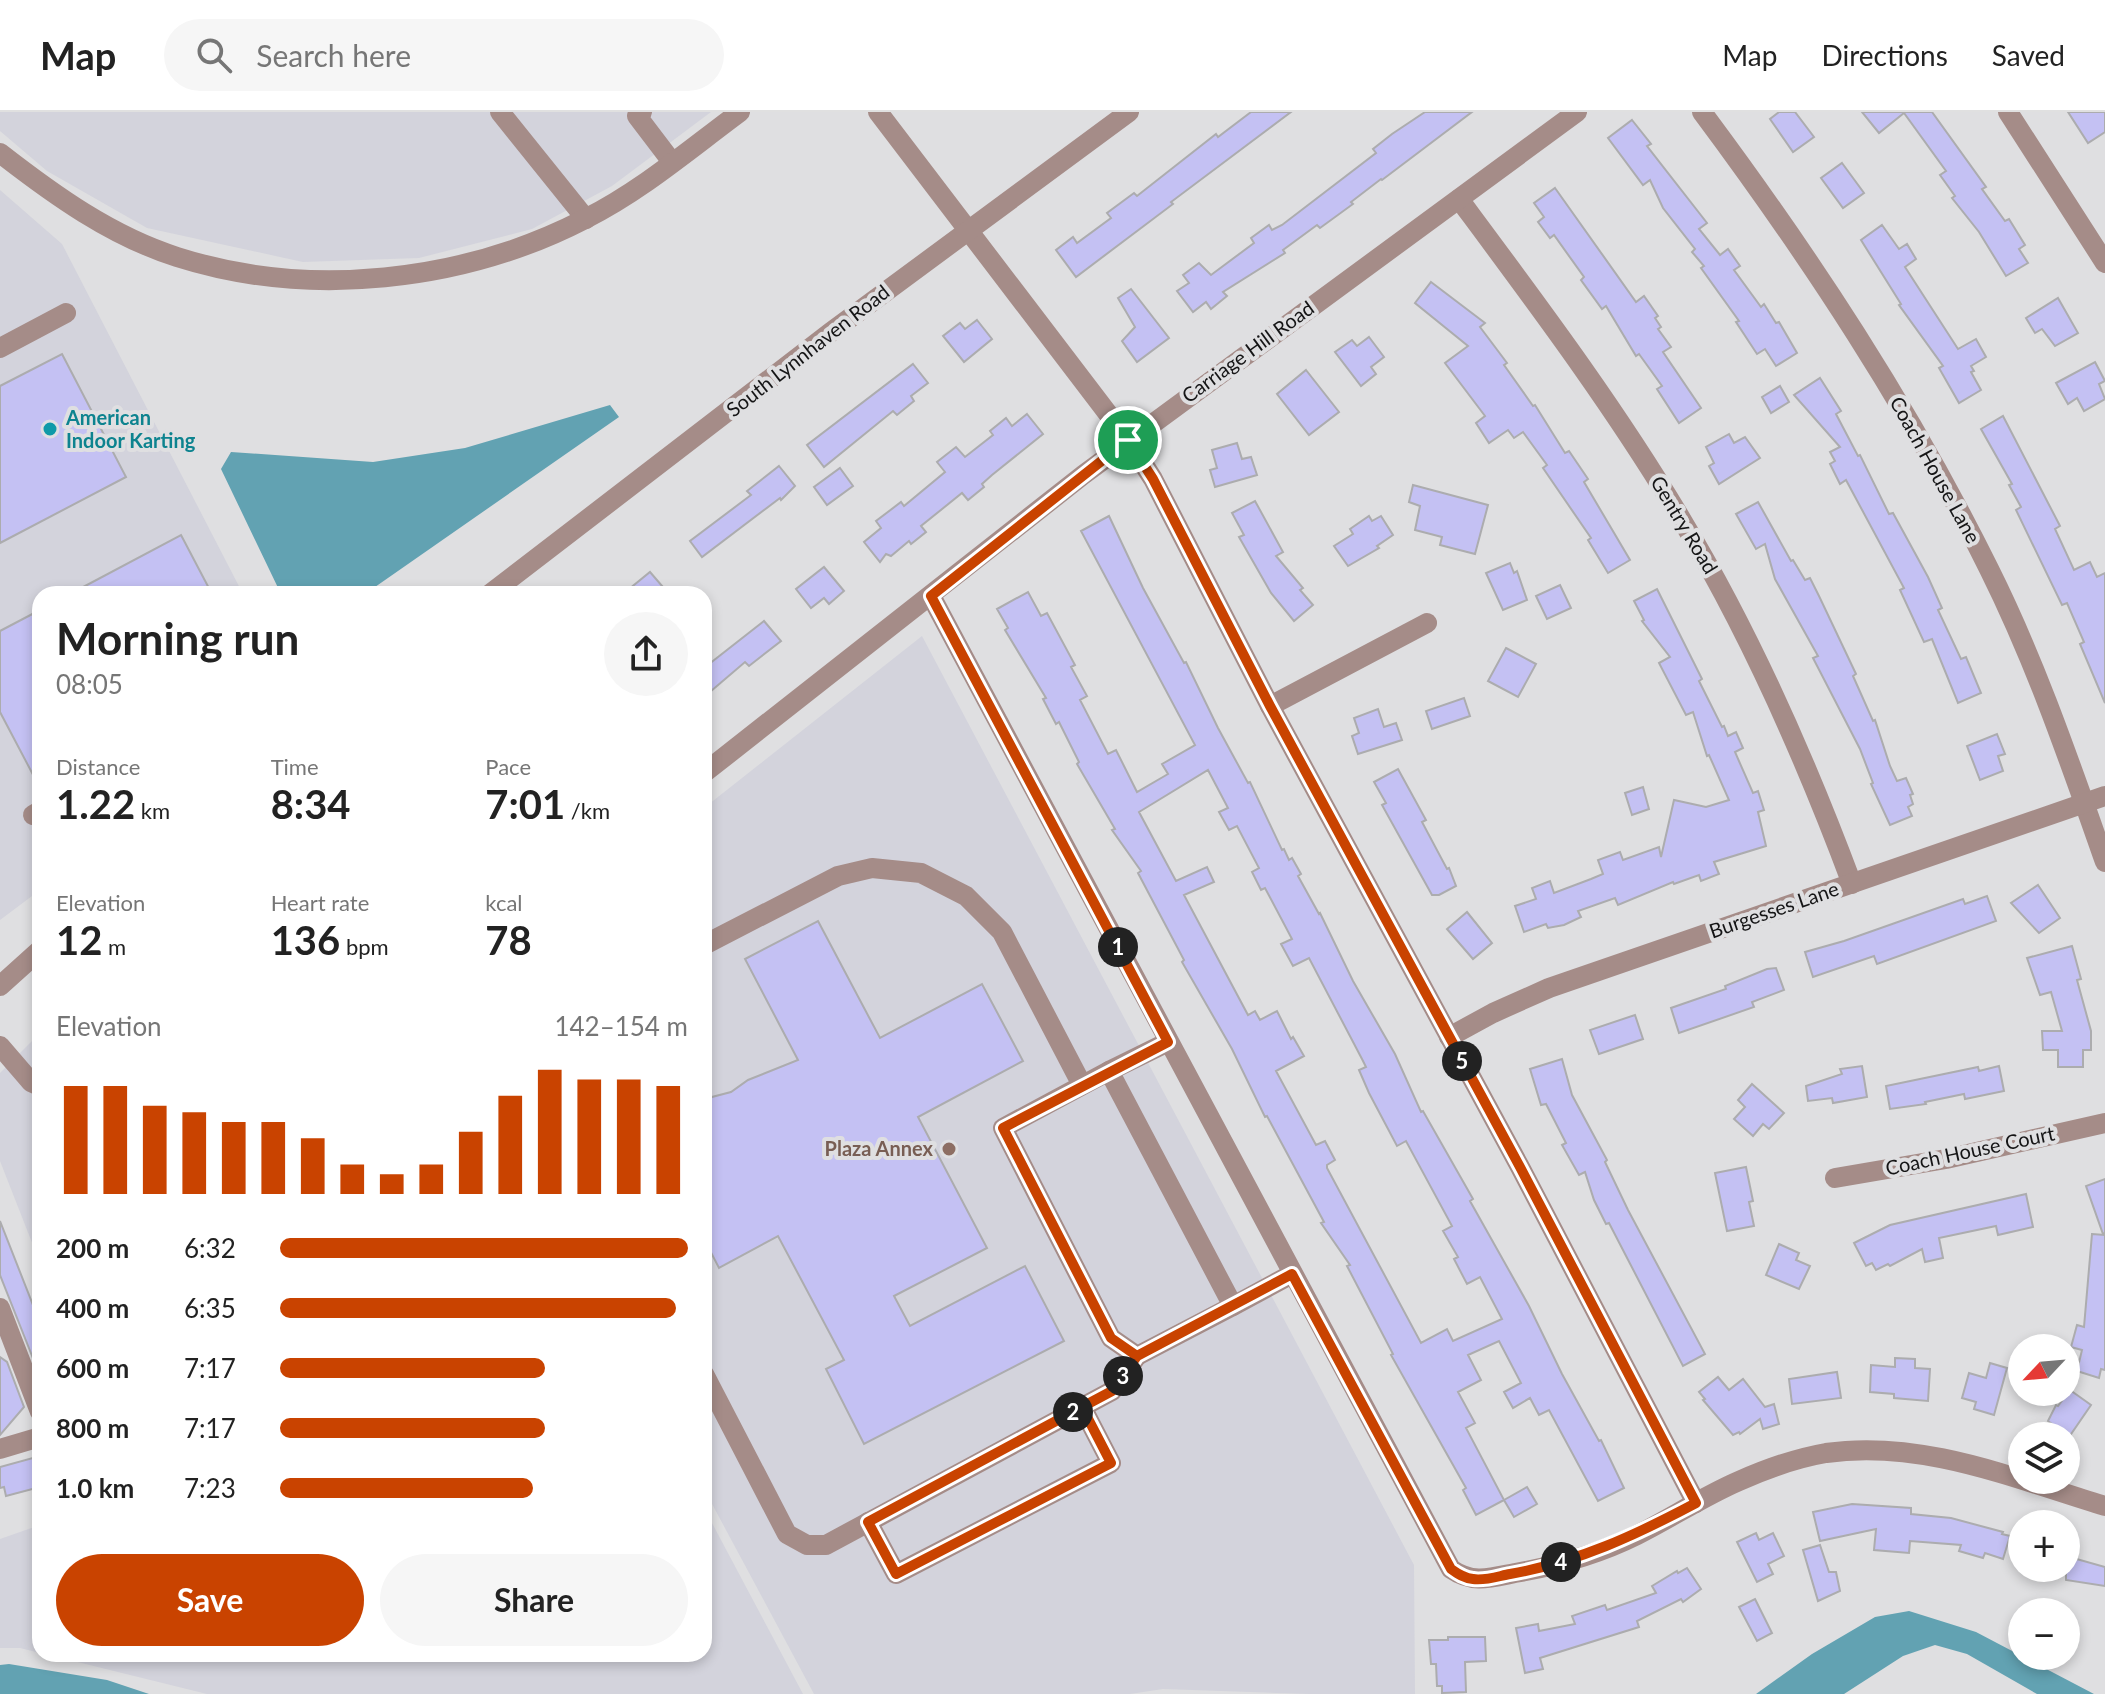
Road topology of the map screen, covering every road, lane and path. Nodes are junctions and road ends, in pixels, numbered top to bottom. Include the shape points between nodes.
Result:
1 (500, 112) edge
2 (642, 112) edge
3 (740, 112) edge
4 (878, 112) edge
5 (1129, 112) edge
6 (1577, 112) edge
7 (1702, 112) edge
8 (2008, 112) edge
9 (0, 153) edge
10 (672, 162) junction
11 (1459, 199) junction
12 (586, 219) junction
13 (967, 230) junction
14 (2105, 263) edge
15 (66, 313) dead end
16 (0, 348) edge
17 (1128, 440) junction
18 (500, 586) edge
19 (931, 596) junction
20 (1427, 623) dead end
21 (1270, 706) junction
22 (712, 767) edge
23 (2105, 796) edge
24 (2084, 803) junction
25 (2105, 862) edge
26 (1852, 884) junction
27 (712, 941) edge
28 (32, 957) edge
29 (0, 986) edge
30 (1449, 1037) junction
31 (1168, 1042) junction
32 (0, 1046) edge
33 (1109, 1071) junction
34 (32, 1082) edge
35 (1082, 1085) junction
36 (2105, 1123) edge
37 (1835, 1178) dead end
38 (1292, 1274) junction
39 (1233, 1306) junction
40 (0, 1308) edge
41 (4, 1336) edge
42 (1137, 1356) junction
43 (712, 1389) edge
44 (32, 1395) edge
45 (1082, 1407) junction
46 (32, 1439) edge
47 (0, 1449) edge
48 (1696, 1503) junction
49 (2105, 1506) edge
50 (868, 1522) junction

1 - 12 street
2 - 10 street via 637,116
3 - 10 street
4 - 13 street
5 - 13 street, South Lynnhaven Road
6 - 11 street, Carriage Hill Road
7 - 24 street, Coach House Lane via 1838,303 1952,495 2035,670
8 - 14 street
9 - 12 street via 70,206 122,234 177,257 283,277 336,281 447,268 500,256
10 - 12 street
11 - 17 street, Carriage Hill Road
11 - 26 street, Gentry Road via 1545,314 1684,522 1777,699
13 - 17 street
13 - 18 street, South Lynnhaven Road
15 - 16 street
17 - 19 street, Carriage Hill Road
17 - 21 street
19 - 22 street, Carriage Hill Road
19 - 31 street
20 - 21 street
21 - 30 street
23 - 24 street, Burgesses Lane
24 - 25 street, Coach House Lane
24 - 26 street, Burgesses Lane
26 - 30 street, Burgesses Lane via 1549,988
27 - 35 street via 838,876 872,868 921,873 966,896 1002,932
28 - 29 street
30 - 48 street
31 - 33 street
31 - 38 street
32 - 34 street
33 - 35 street
33 - 39 street
35 - 42 street via 1003,1128 1111,1338
36 - 37 street, Coach House Court
38 - 39 street
38 - 48 street via 1451,1569 1463,1577 1476,1580 1539,1569 1587,1555
39 - 42 street
40 - 41 street
41 - 44 street
42 - 45 street via 1112,1391
43 - 50 street via 787,1534 807,1545 826,1545
45 - 50 street
45 - 50 street via 1111,1463 896,1574
46 - 47 street
48 - 49 street via 1785,1464 1864,1450 1946,1458

